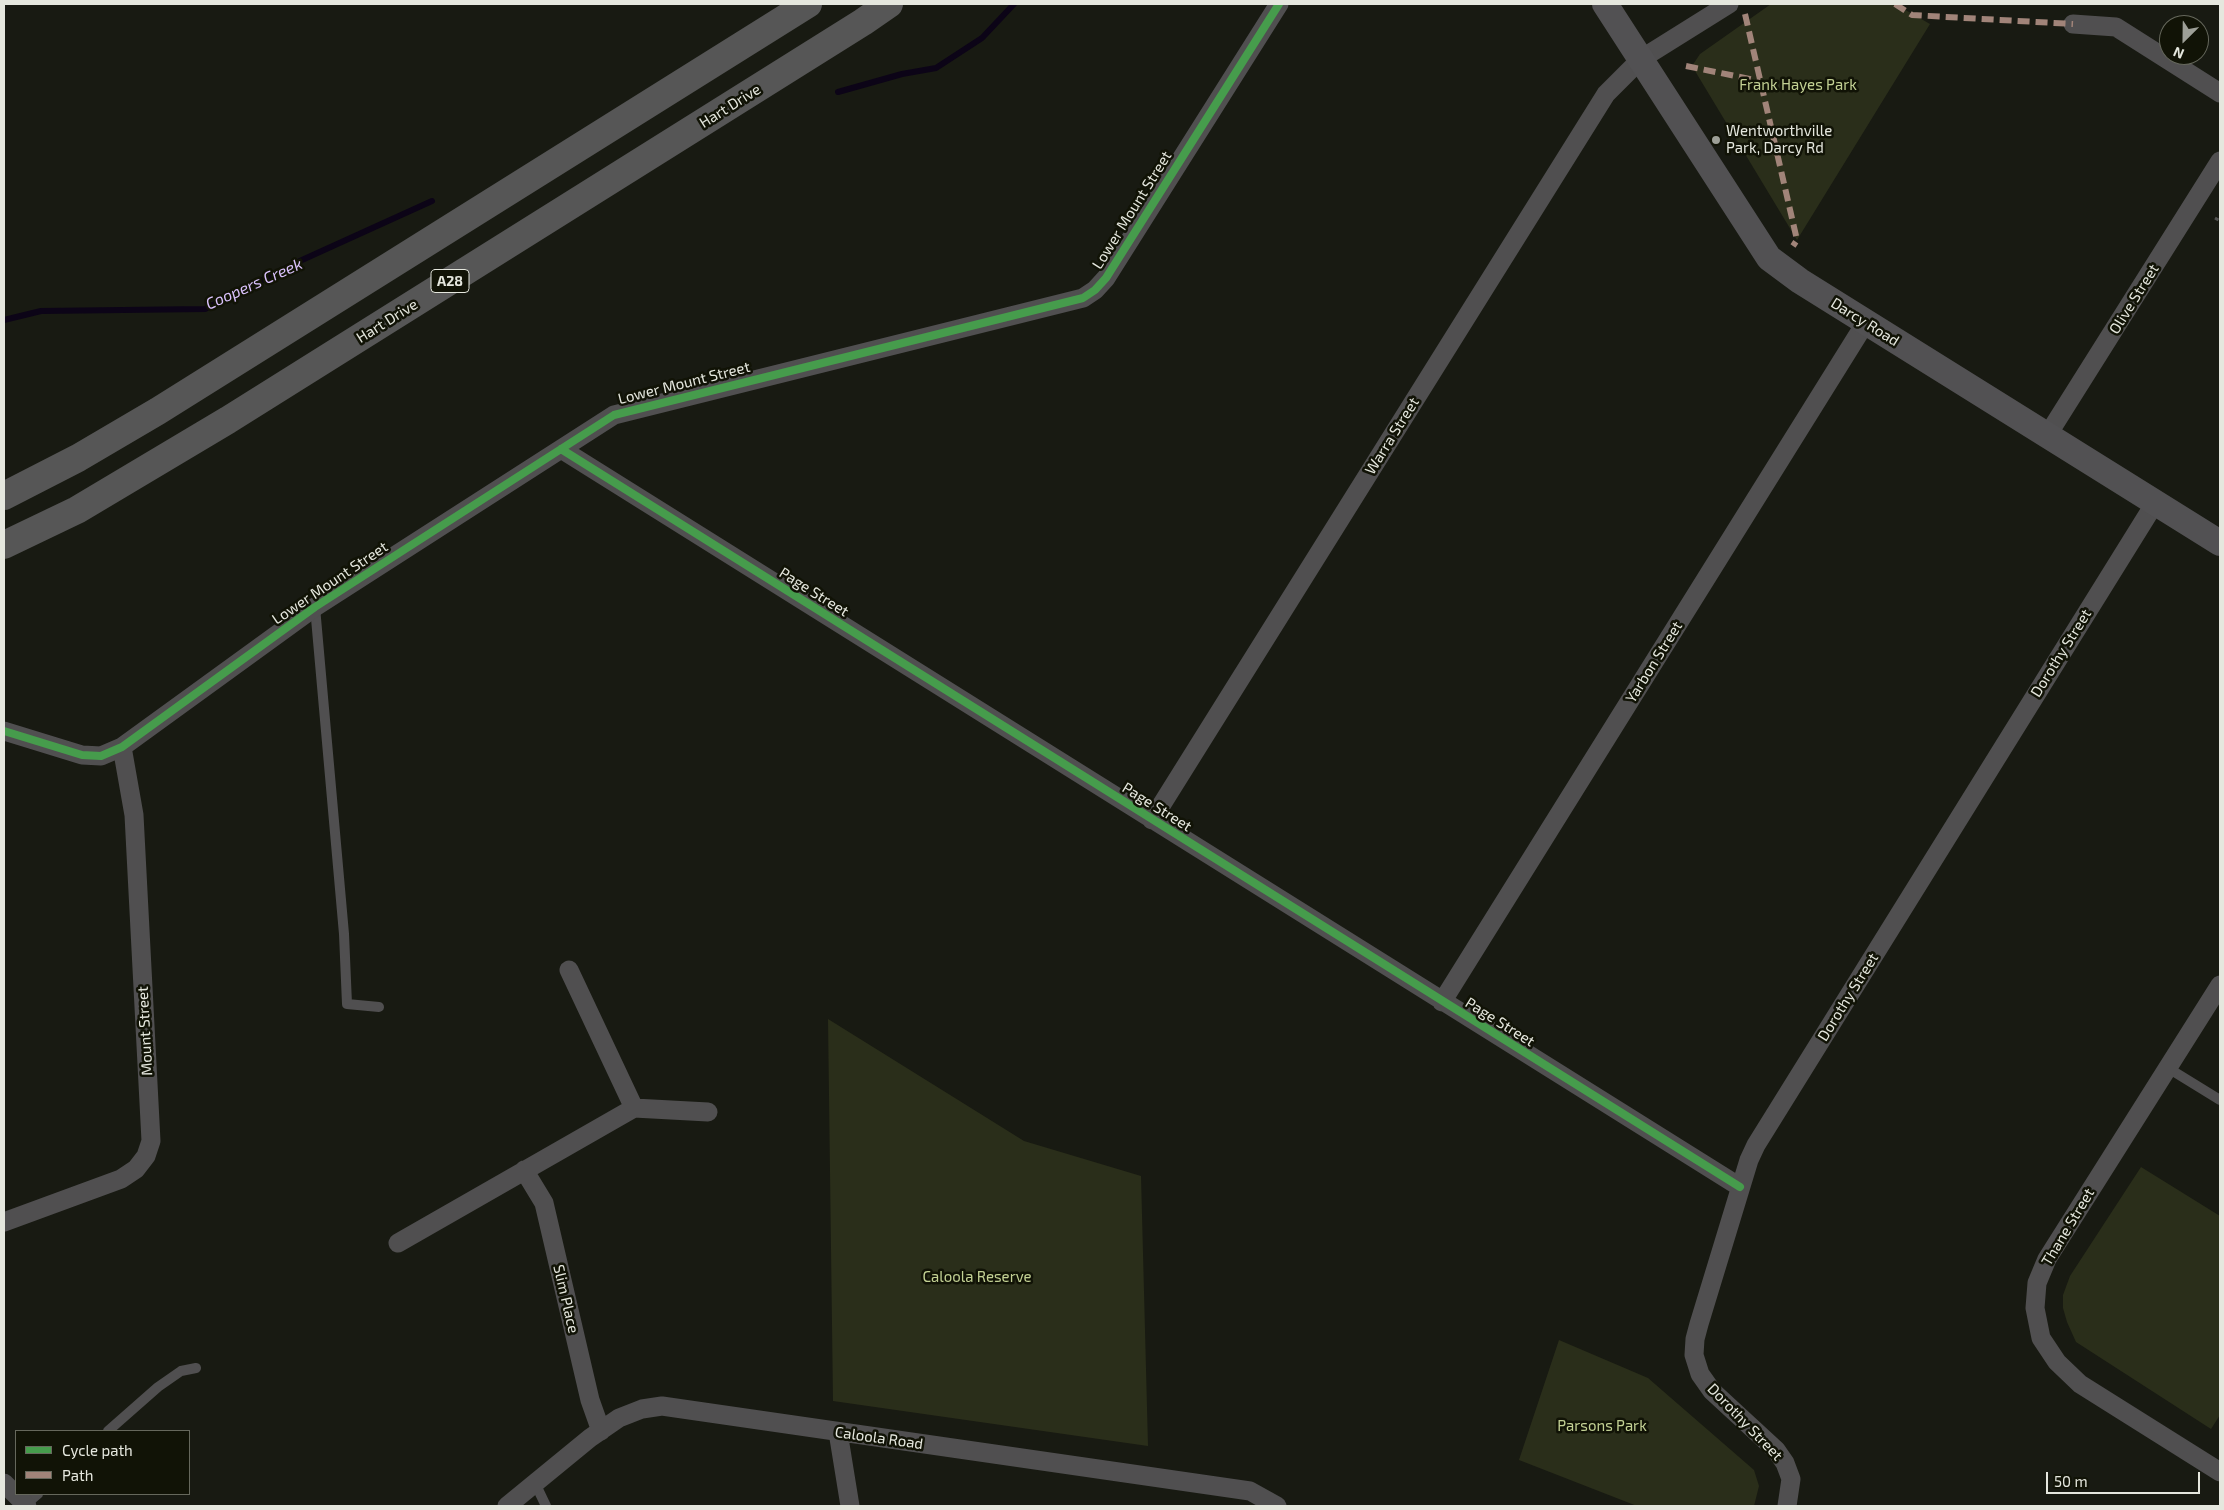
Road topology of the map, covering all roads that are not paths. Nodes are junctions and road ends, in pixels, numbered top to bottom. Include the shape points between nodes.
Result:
1 (808, 4) edge
2 (889, 4) edge
3 (1279, 4) edge
4 (1605, 4) edge
5 (1729, 4) edge
6 (2073, 24) dead end
7 (1642, 59) junction
8 (2220, 93) edge
9 (2220, 161) edge
10 (1866, 322) junction
11 (2047, 436) junction
12 (561, 449) junction
13 (4, 496) edge
14 (2154, 502) junction
15 (2220, 543) edge
16 (4, 545) edge
17 (315, 607) junction
18 (4, 731) edge
19 (122, 747) junction
20 (1152, 820) junction
21 (569, 970) dead end
22 (2220, 985) edge
23 (1442, 1002) junction
24 (379, 1007) dead end
25 (2168, 1068) junction
26 (2220, 1100) edge
27 (634, 1108) junction
28 (708, 1112) dead end
29 (524, 1170) junction
30 (1740, 1187) junction
31 (4, 1222) edge
32 (398, 1244) dead end
33 (196, 1368) dead end
34 (109, 1430) edge
35 (601, 1431) junction
36 (838, 1432) junction
37 (2220, 1472) edge
38 (4, 1483) edge
39 (535, 1483) junction
40 (15, 1491) edge
41 (507, 1506) edge
42 (546, 1506) edge
43 (850, 1506) edge
44 (1277, 1506) edge
45 (1788, 1506) edge

1 - 13 highway via 158,410 78,458
2 - 16 highway, Hart Drive / A28 via 228,420 76,510
3 - 12 street, Lower Mount Street via 1106,278 1095,290 1082,298 614,415
4 - 7 street, Darcy Road
5 - 7 street, Warra Street
6 - 8 street via 2116,27
7 - 10 street, Darcy Road via 1769,258
7 - 20 street, Warra Street via 1606,94
9 - 11 street, Olive Street
10 - 11 street, Darcy Road
10 - 23 street, Yarbon Street
11 - 14 street, Darcy Road
12 - 17 street, Lower Mount Street
12 - 20 street, Page Street
14 - 15 street, Darcy Road
14 - 30 street, Dorothy Street via 1756,1145
17 - 19 street, Lower Mount Street
17 - 24 lane via 344,925 347,1004
18 - 19 street, Lower Mount Street via 82,755 101,756
19 - 31 street, Mount Street via 134,815 151,1141 146,1156 122,1179
20 - 23 street, Page Street
21 - 27 street
22 - 25 street, Thane Street
23 - 30 street, Page Street
25 - 26 lane
25 - 37 street, Thane Street via 2047,1259 2037,1283 2035,1308 2041,1338 2057,1362 2080,1384
27 - 28 street
27 - 29 street
29 - 32 street
29 - 35 street, Slim Place via 544,1203 590,1400
30 - 45 street, Dorothy Street via 1698,1324 1694,1355 1700,1374 1712,1391 1776,1450 1785,1463 1790,1479
33 - 34 lane via 181,1371 158,1387
35 - 36 street, Caloola Road via 619,1418 662,1406
35 - 39 street, Caloola Road
36 - 43 street
36 - 44 street, Caloola Road via 1250,1491
38 - 40 street
39 - 41 street, Caloola Road
39 - 42 lane

